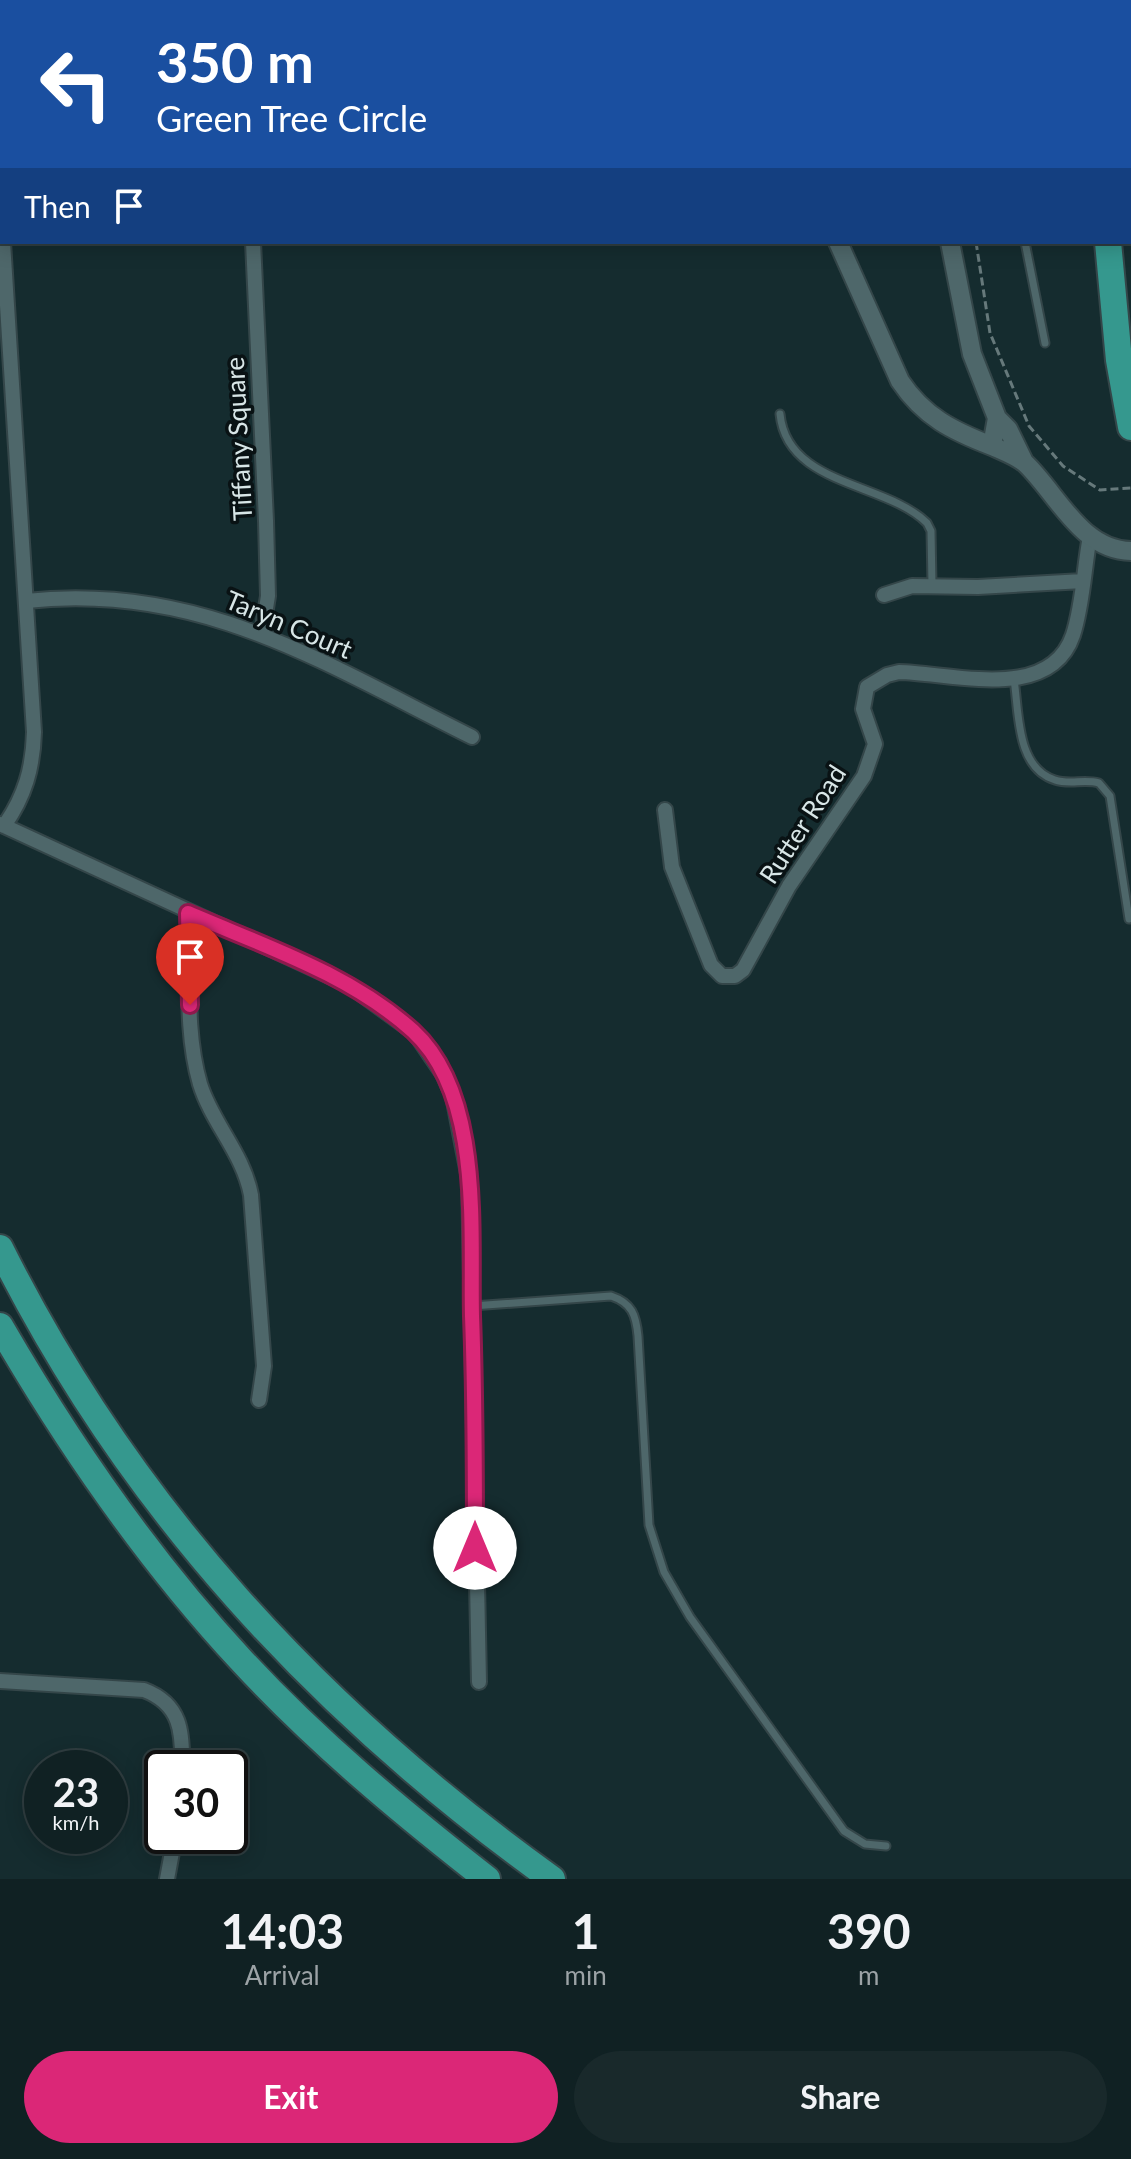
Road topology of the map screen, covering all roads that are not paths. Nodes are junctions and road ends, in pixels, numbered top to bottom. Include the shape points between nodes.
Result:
1 (3, 244) edge
2 (253, 244) edge
3 (839, 244) edge
4 (950, 244) edge
5 (1025, 244) edge
6 (1108, 244) edge
7 (1045, 343) dead end
8 (780, 414) dead end
9 (997, 418) junction
10 (1131, 427) edge
11 (992, 446) junction
12 (1024, 462) junction
13 (1090, 536) junction
14 (1131, 551) edge
15 (1083, 581) junction
16 (932, 584) junction
17 (884, 595) dead end
18 (26, 601) junction
19 (262, 633) junction
20 (1014, 679) junction
21 (472, 737) dead end
22 (665, 810) dead end
23 (2, 825) edge
24 (188, 913) junction
25 (1129, 919) dead end
26 (0, 1248) edge
27 (472, 1306) junction
28 (0, 1326) edge
29 (259, 1400) dead end
30 (0, 1681) edge
31 (479, 1682) dead end
32 (181, 1750) edge
33 (886, 1846) dead end
34 (172, 1854) edge
35 (167, 1879) edge
36 (487, 1879) edge
37 (552, 1879) edge

1 - 18 street
2 - 19 street, Tiffany Square via 268,596
3 - 11 street via 911,398 948,429
4 - 9 street via 972,354
5 - 7 lane
6 - 10 highway
8 - 16 lane via 784,433 799,455 927,523
9 - 11 street
9 - 12 street
11 - 12 street
12 - 13 street
13 - 14 street via 1112,549
13 - 15 street, Rutter Road
15 - 16 street
15 - 20 street, Rutter Road via 1068,646 1048,668
16 - 17 street
18 - 19 street, Taryn Court via 137,600
18 - 23 street via 33,755 20,804
19 - 21 street, Taryn Court
20 - 22 street, Rutter Road via 899,672 867,687 863,709 875,744 864,776 735,976 722,976 711,965 672,867
20 - 25 lane via 1025,748 1036,769 1063,782 1099,783 1110,796
23 - 24 street
24 - 27 street via 349,985 415,1033 430,1053 453,1096 463,1137
24 - 29 street via 196,1067 251,1195 264,1366
26 - 37 highway via 53,1345 126,1459 271,1640 429,1784
27 - 31 street
27 - 33 lane via 611,1296 631,1307 638,1336 649,1525 664,1572 690,1617 844,1831 865,1844
28 - 36 highway via 70,1440 196,1610 359,1775
30 - 32 street via 144,1690 168,1703 180,1723
34 - 35 street

